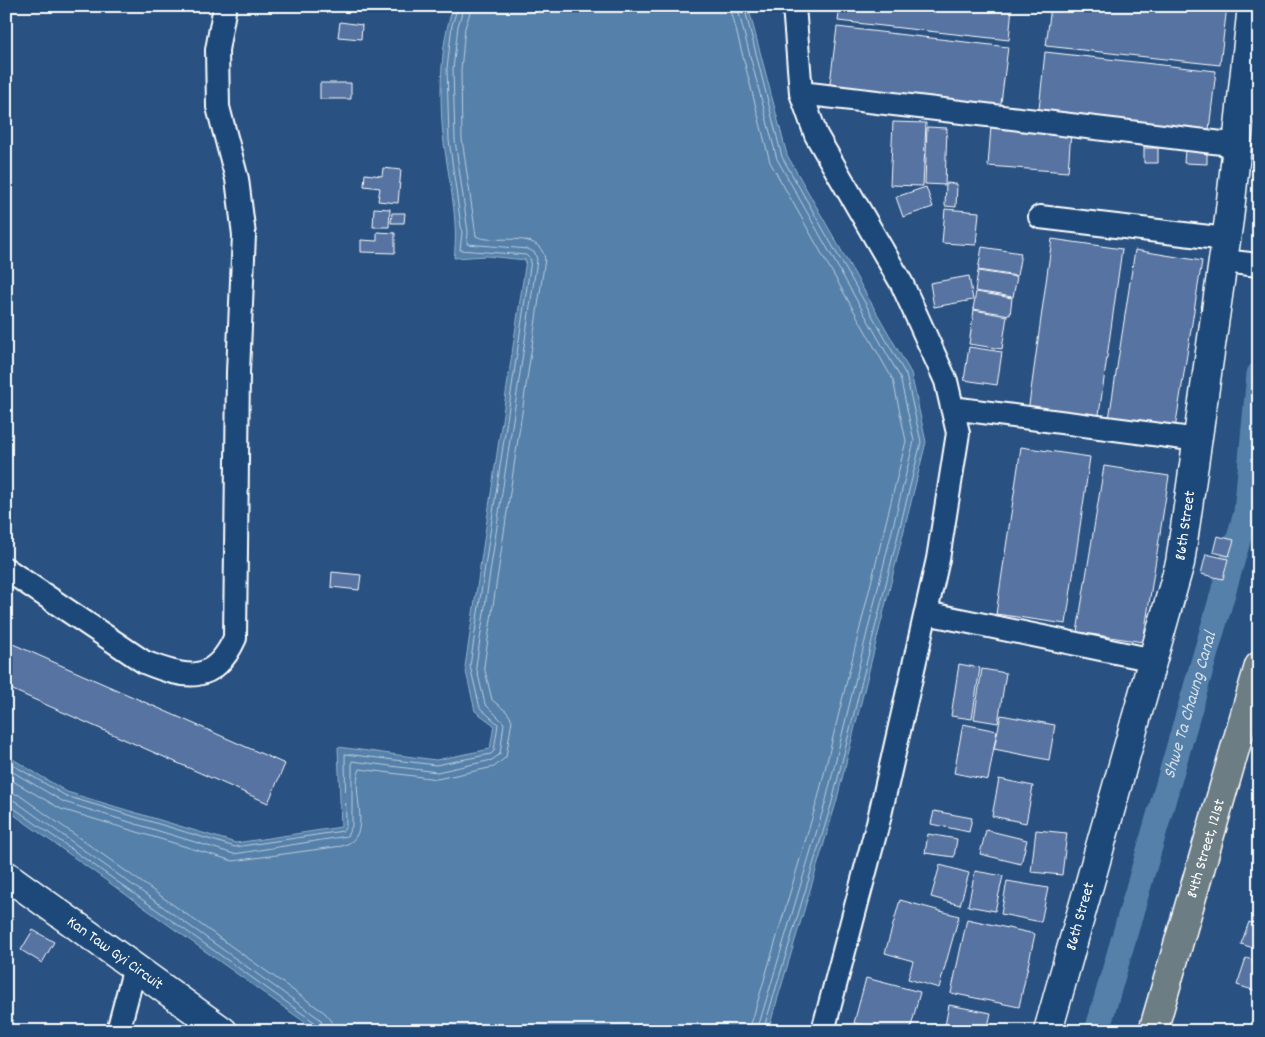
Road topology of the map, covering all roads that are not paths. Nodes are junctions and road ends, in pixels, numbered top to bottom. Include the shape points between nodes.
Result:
1 (225, 6) edge
2 (794, 6) edge
3 (1252, 6) edge
4 (801, 93) junction
5 (1239, 145) junction
6 (1040, 217) dead end
7 (1240, 257) edge
8 (952, 408) junction
9 (1199, 440) junction
10 (6, 569) edge
11 (926, 613) junction
12 (1154, 660) junction
13 (1259, 666) edge
14 (6, 875) edge
15 (135, 967) junction
16 (118, 1031) edge
17 (224, 1031) edge
18 (823, 1031) edge
19 (1048, 1031) edge
20 (1153, 1031) edge

1 - 10 street via 217,50 218,107 237,179 244,235 238,372 235,638 221,662 207,672 187,675 168,672 144,662
2 - 4 street
3 - 5 main road, 86th Street
4 - 5 street
4 - 8 street via 816,135 902,284 946,381
5 - 7 main road, 86th Street
6 - 7 street
7 - 9 main road, 86th Street
8 - 9 street
8 - 11 street via 958,433
9 - 12 main road, 86th Street via 1180,563
11 - 12 street
11 - 18 street via 879,819
12 - 19 main road, 86th Street
13 - 20 main road, 84th Street, 121st
14 - 15 main road, Kan Taw Gyi Circuit
15 - 16 street
15 - 17 main road, Kan Taw Gyi Circuit

